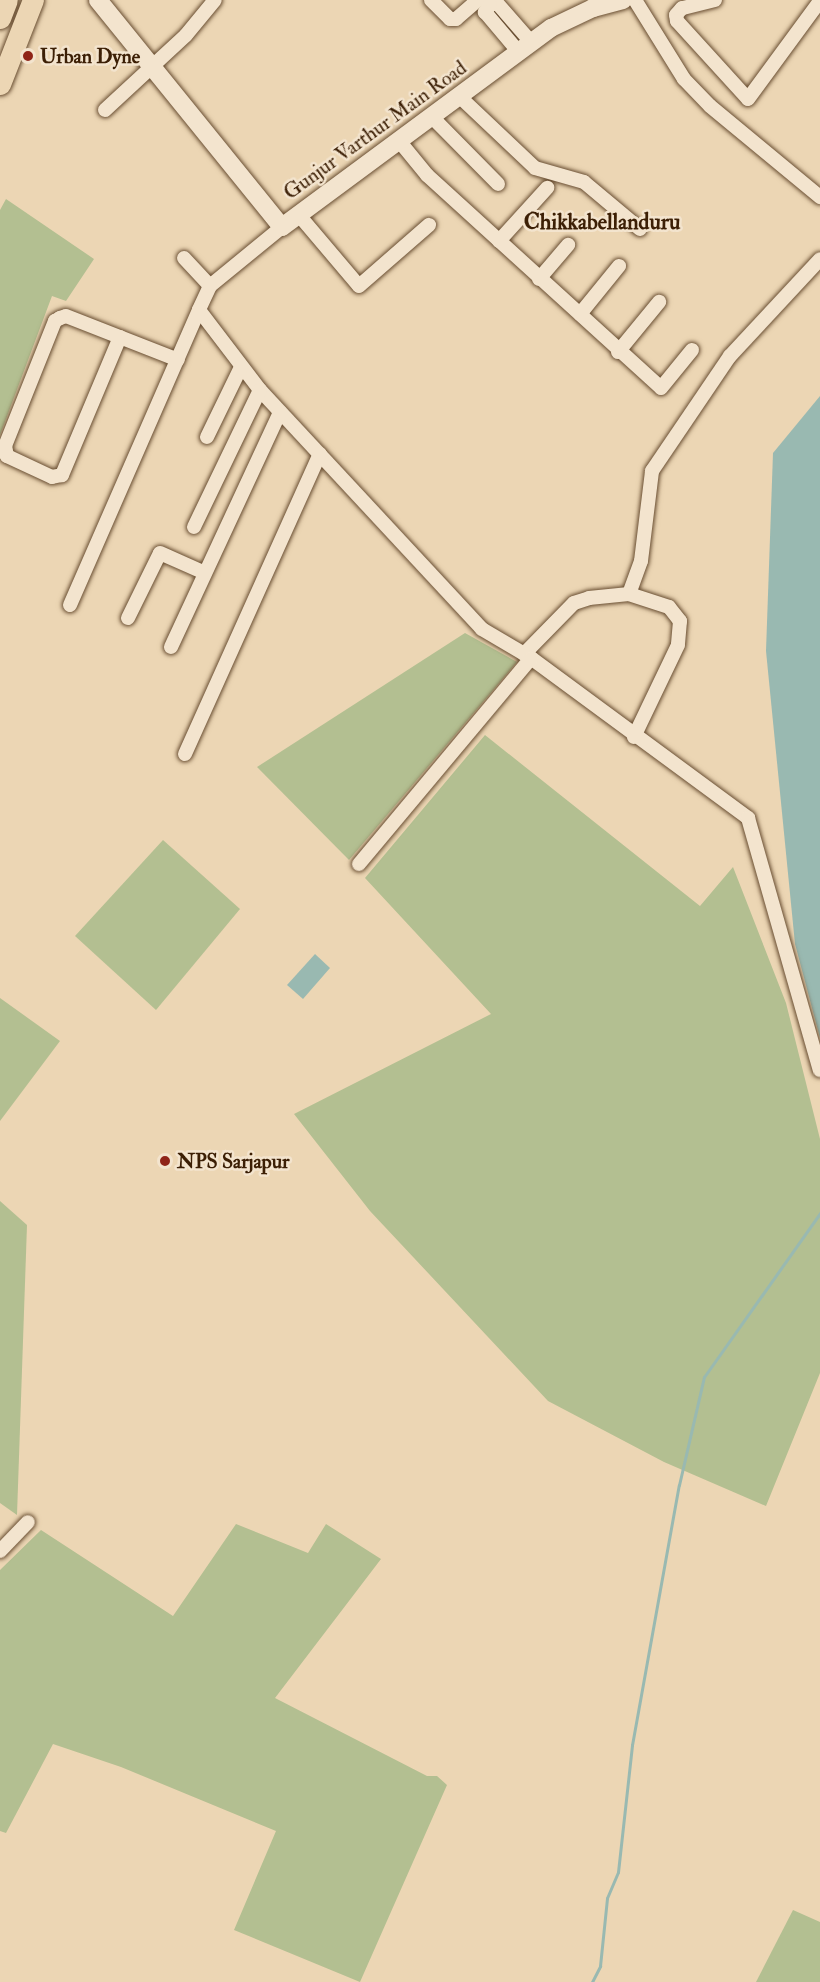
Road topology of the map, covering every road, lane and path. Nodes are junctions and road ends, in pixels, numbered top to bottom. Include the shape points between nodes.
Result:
1 (7, 0) edge
2 (33, 0) edge
3 (98, 0) edge
4 (215, 0) edge
5 (431, 0) edge
6 (623, 0) edge
7 (635, 0) edge
8 (715, 0) edge
9 (820, 1) edge
10 (485, 2) edge
11 (603, 2) edge
12 (0, 18) edge
13 (525, 46) junction
14 (153, 66) junction
15 (0, 84) edge
16 (460, 97) junction
17 (105, 110) dead end
18 (432, 117) junction
19 (400, 142) junction
20 (498, 184) dead end
21 (546, 188) dead end
22 (820, 197) edge
23 (298, 214) junction
24 (429, 225) dead end
25 (282, 227) junction
26 (640, 229) dead end
27 (499, 241) junction
28 (568, 245) dead end
29 (184, 258) dead end
30 (820, 259) edge
31 (619, 266) dead end
32 (539, 279) junction
33 (210, 286) junction
34 (658, 302) dead end
35 (200, 309) junction
36 (580, 314) junction
37 (120, 337) junction
38 (692, 350) dead end
39 (618, 352) junction
40 (178, 360) junction
41 (241, 367) junction
42 (260, 390) junction
43 (280, 412) junction
44 (207, 437) dead end
45 (320, 454) junction
46 (194, 527) dead end
47 (205, 573) junction
48 (629, 594) junction
49 (70, 605) dead end
50 (128, 618) dead end
51 (171, 647) dead end
52 (528, 656) junction
53 (634, 737) junction
54 (185, 754) dead end
55 (359, 864) dead end
56 (820, 1071) edge
57 (28, 1522) dead end
58 (0, 1551) edge

1 - 12 main road
2 - 15 main road
3 - 14 main road, Gunjur Varthur Main Road
4 - 14 street
5 - 10 street via 450,19
6 - 11 main road, Gunjur Varthur Main Road
7 - 22 street via 684,78 710,106
8 - 9 street via 682,8 676,15 677,21 748,99
10 - 13 street via 485,12
11 - 13 main road, Gunjur Varthur Main Road
13 - 16 main road, Gunjur Varthur Main Road
14 - 17 street
14 - 25 main road, Gunjur Varthur Main Road
16 - 18 main road, Gunjur Varthur Main Road
16 - 26 street via 535,168 584,182
18 - 19 main road, Gunjur Varthur Main Road
18 - 20 street
19 - 23 main road, Gunjur Varthur Main Road
19 - 27 street via 427,175
21 - 27 street
23 - 24 street via 359,286
23 - 25 main road, Gunjur Varthur Main Road
25 - 33 street
27 - 32 street
28 - 32 street
29 - 33 street
30 - 48 street via 730,356 652,471 640,561
31 - 36 street
32 - 36 street
33 - 35 street
34 - 39 street
35 - 40 street
35 - 41 street
36 - 39 street
37 - 37 street via 62,476 52,477 7,456 5,446 55,321 66,316
37 - 40 street
38 - 39 street via 661,388
40 - 49 street
41 - 42 street
41 - 44 street
42 - 43 street
42 - 46 street
43 - 45 street
43 - 47 street
45 - 52 street via 482,629
45 - 54 street
47 - 50 street via 160,553
47 - 51 street
48 - 52 street via 574,603
48 - 53 street via 669,607 680,621 678,645
52 - 53 street
52 - 55 street
53 - 56 street via 748,818
57 - 58 street

